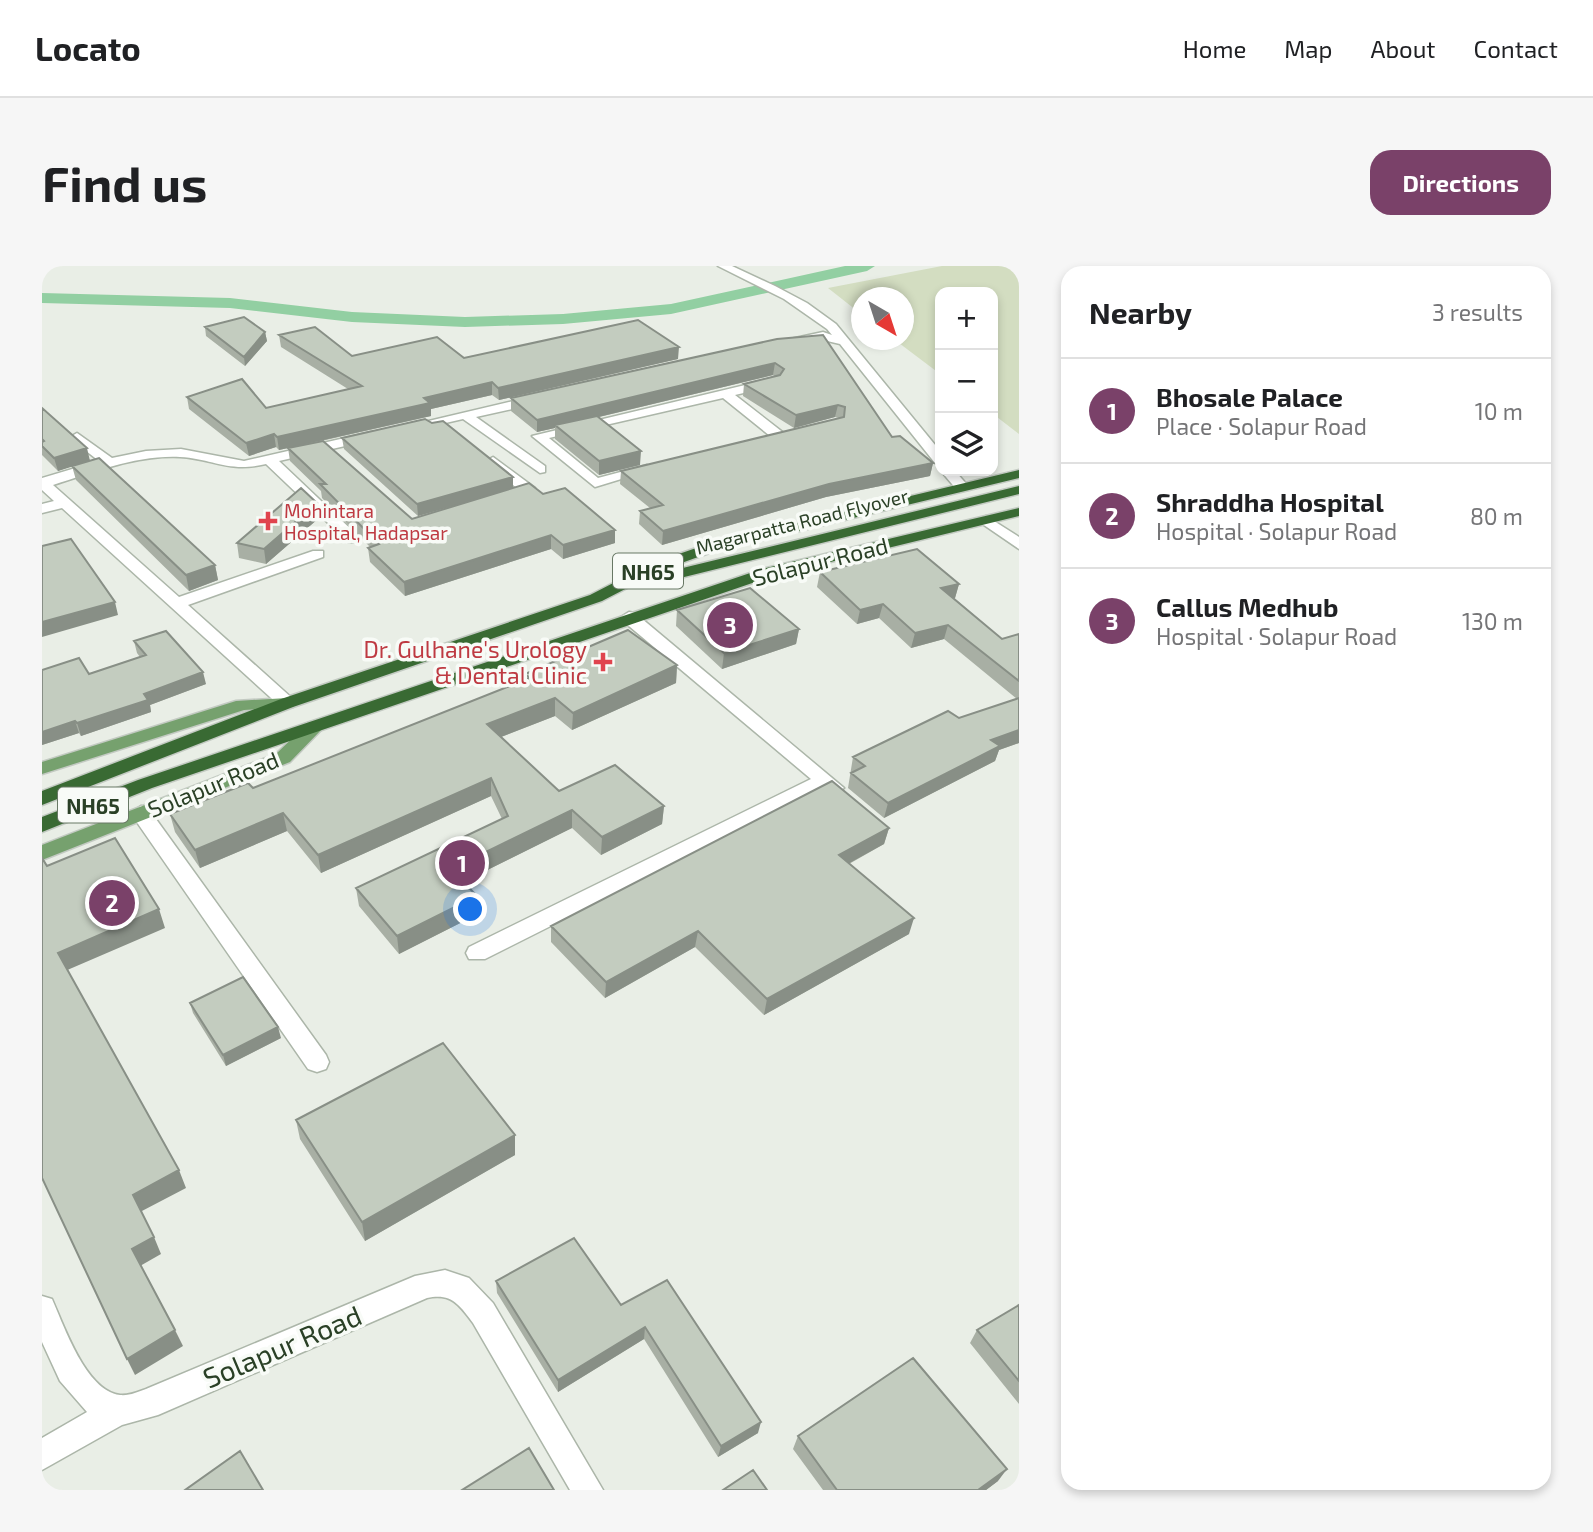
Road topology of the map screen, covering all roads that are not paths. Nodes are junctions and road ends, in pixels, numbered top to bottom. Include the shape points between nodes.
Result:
1 (723, 266) edge
2 (844, 341) junction
3 (769, 345) edge
4 (774, 382) edge
5 (655, 393) edge
6 (725, 393) junction
7 (555, 396) edge
8 (671, 406) junction
9 (467, 415) junction
10 (600, 422) junction
11 (457, 433) edge
12 (618, 437) edge
13 (780, 437) edge
14 (77, 438) edge
15 (478, 450) edge
16 (637, 452) edge
17 (935, 454) edge
18 (336, 456) junction
19 (111, 464) junction
20 (273, 464) junction
21 (540, 469) dead end
22 (1019, 474) edge
23 (952, 476) edge
24 (43, 483) edge
25 (961, 487) junction
26 (1013, 491) edge
27 (504, 499) edge
28 (63, 503) junction
29 (42, 509) edge
30 (1019, 512) edge
31 (986, 520) junction
32 (353, 539) edge
33 (1019, 544) edge
34 (318, 554) dead end
35 (596, 598) junction
36 (176, 604) junction
37 (629, 617) junction
38 (287, 703) junction
39 (316, 727) junction
40 (42, 768) edge
41 (825, 780) junction
42 (42, 798) edge
43 (852, 803) edge
44 (141, 813) junction
45 (42, 825) edge
46 (42, 853) edge
47 (477, 953) dead end
48 (317, 1062) dead end
49 (42, 1309) edge
50 (120, 1410) junction
51 (42, 1455) edge
52 (587, 1490) edge

1 - 2 street via 782,295 832,326
2 - 3 street via 809,336
2 - 17 street
4 - 6 street
5 - 8 street
6 - 8 street
6 - 13 street
7 - 9 street
8 - 10 street
9 - 18 street
9 - 21 street
10 - 12 street
10 - 16 street via 539,436 595,483 662,466
11 - 18 street via 447,425
14 - 19 street
15 - 27 street via 530,491
18 - 20 street
18 - 20 street
19 - 20 street via 164,452 226,465
19 - 24 street
20 - 32 street
22 - 25 highway, Solapur Road / NH65
23 - 25 street
24 - 28 street
25 - 35 highway, Solapur Road / NH65 via 707,550 656,567
26 - 35 highway, Magarpatta Road Flyover via 767,550
28 - 29 street
28 - 36 street
30 - 31 highway, Solapur Road / NH65
31 - 33 street
31 - 37 highway, Solapur Road / NH65 via 768,572
34 - 36 street
35 - 38 highway, Solapur Road / NH65
36 - 38 street
37 - 39 highway, Solapur Road / NH65
37 - 41 street
38 - 40 main road, Solapur Road via 242,705
38 - 42 highway, NH65
39 - 44 main road, Solapur Road via 284,758
39 - 45 highway, NH65 via 145,784
41 - 43 street
41 - 47 street
44 - 46 main road, Solapur Road
44 - 48 street
49 - 50 street via 89,1396
50 - 51 street, Solapur Road
50 - 52 street, Solapur Road via 147,1404 444,1280 465,1290 483,1313

